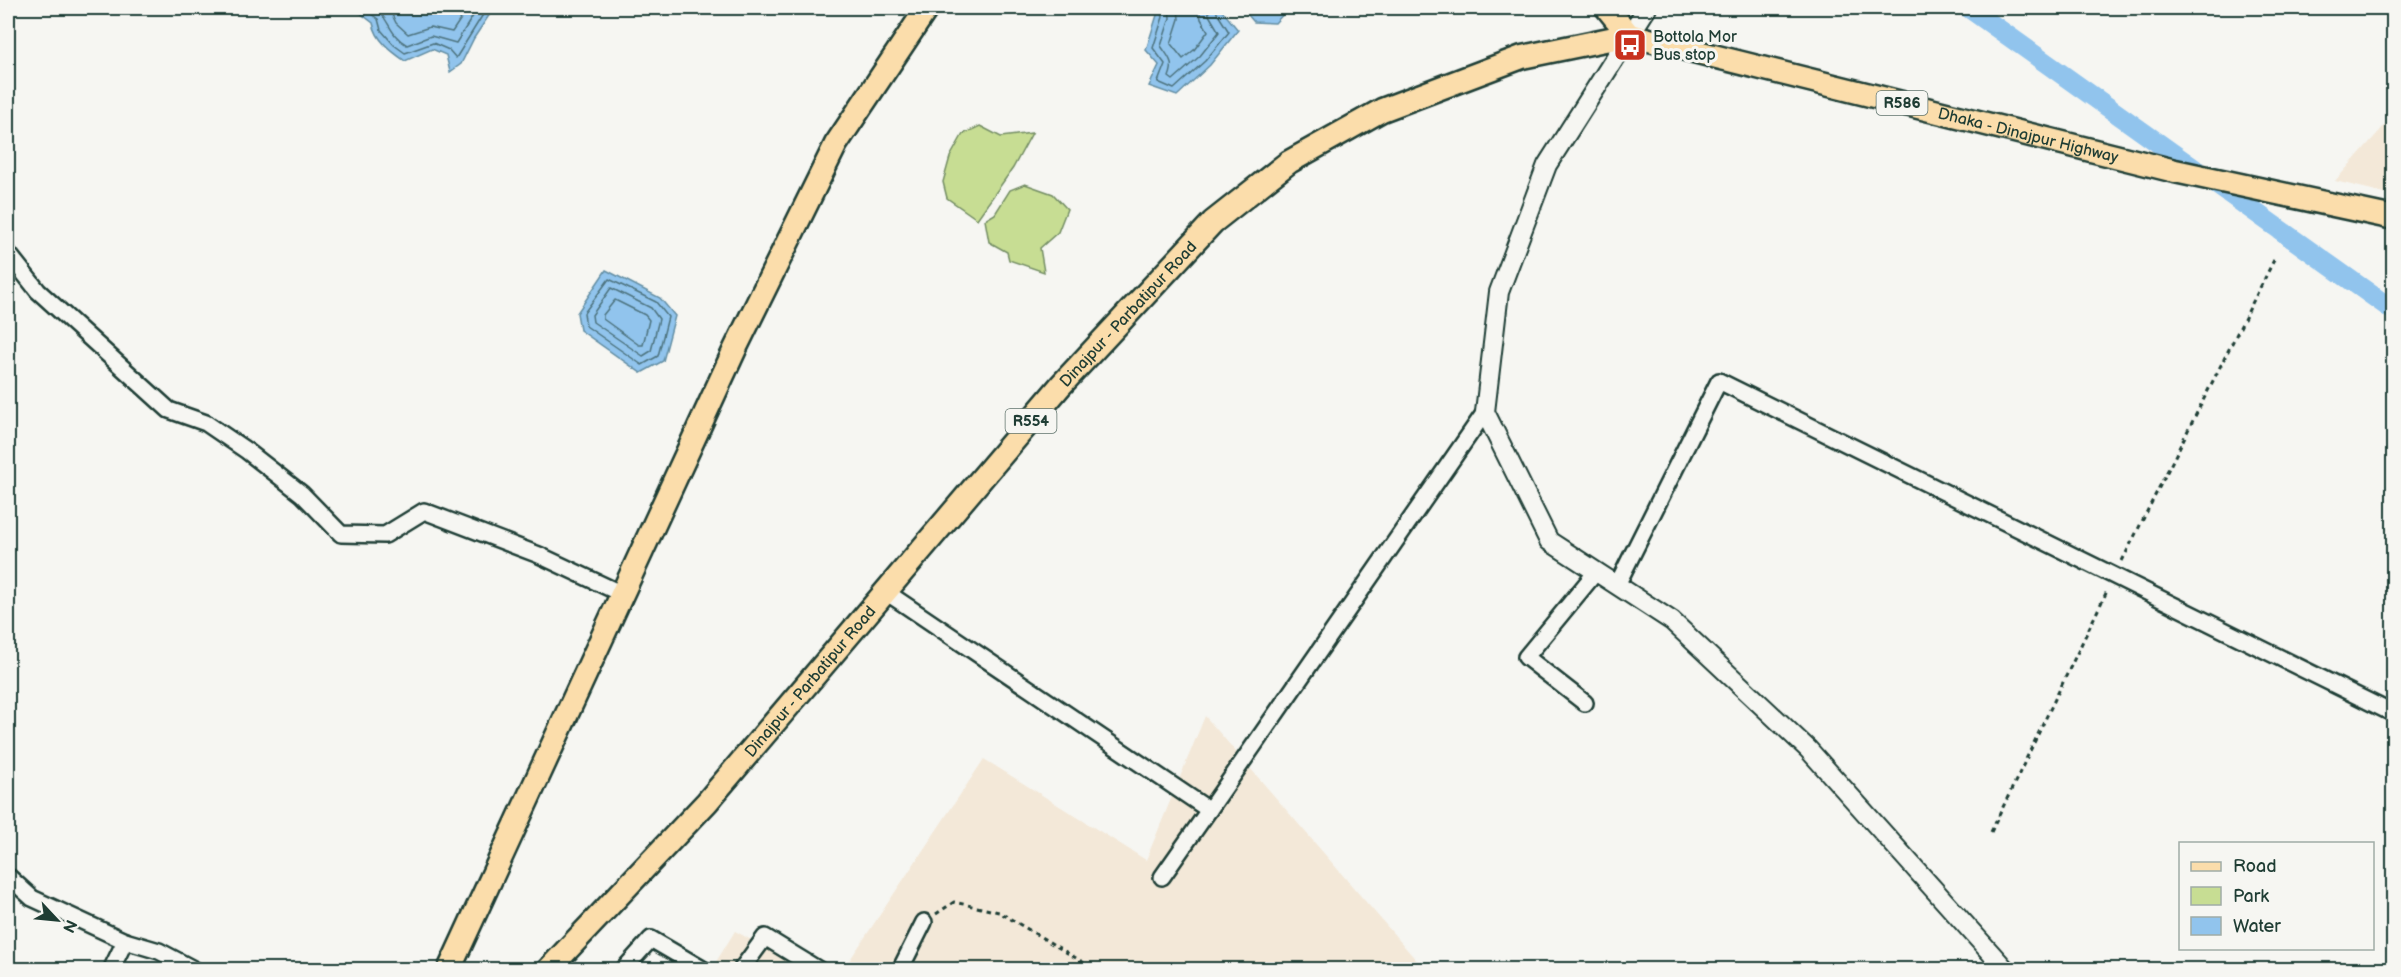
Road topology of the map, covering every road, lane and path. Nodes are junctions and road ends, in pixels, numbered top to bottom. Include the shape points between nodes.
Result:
1 (927, 8) edge
2 (1607, 8) edge
3 (1647, 8) edge
4 (1629, 35) junction
5 (2394, 218) edge
6 (8, 253) edge
7 (2274, 260) dead end
8 (1485, 412) junction
9 (1596, 572) junction
10 (2115, 576) junction
11 (1617, 585) junction
12 (886, 592) junction
13 (622, 594) junction
14 (1585, 703) dead end
15 (2394, 714) edge
16 (1209, 810) junction
17 (1991, 832) dead end
18 (9, 877) dead end
19 (1162, 877) dead end
20 (924, 922) joint
21 (125, 941) junction
22 (553, 968) edge
23 (111, 969) edge
24 (195, 969) edge
25 (449, 969) edge
26 (623, 969) edge
27 (704, 969) edge
28 (741, 969) edge
29 (819, 969) edge
30 (900, 969) edge
31 (1096, 969) edge
32 (2006, 969) edge

1 - 13 main road via 836,144 735,349
2 - 4 main road
3 - 4 street
4 - 5 main road, Dhaka - Dinajpur Highway / R586 via 2175,171
4 - 8 street via 1547,165 1499,292
4 - 12 main road, Dinajpur - Parbatipur Road / R554 via 1522,57 1382,110 1289,162 1204,231 1061,386
6 - 13 street via 38,291 169,410 206,423 247,451 302,494 341,534 385,535 424,511 538,555
7 - 10 path
8 - 9 street via 1549,541
8 - 16 street
9 - 11 street
9 - 14 street via 1526,657
10 - 11 street via 1719,381
10 - 15 street
10 - 17 path
11 - 32 street via 1672,621 1808,749
12 - 16 street
12 - 22 main road, Dinajpur - Parbatipur Road / R554 via 707,802
13 - 25 main road
16 - 19 street
18 - 21 street via 32,898
20 - 30 street
20 - 31 path via 954,902 999,912
21 - 23 street
21 - 24 street via 159,951
26 - 27 street via 651,939
28 - 29 street via 765,937

